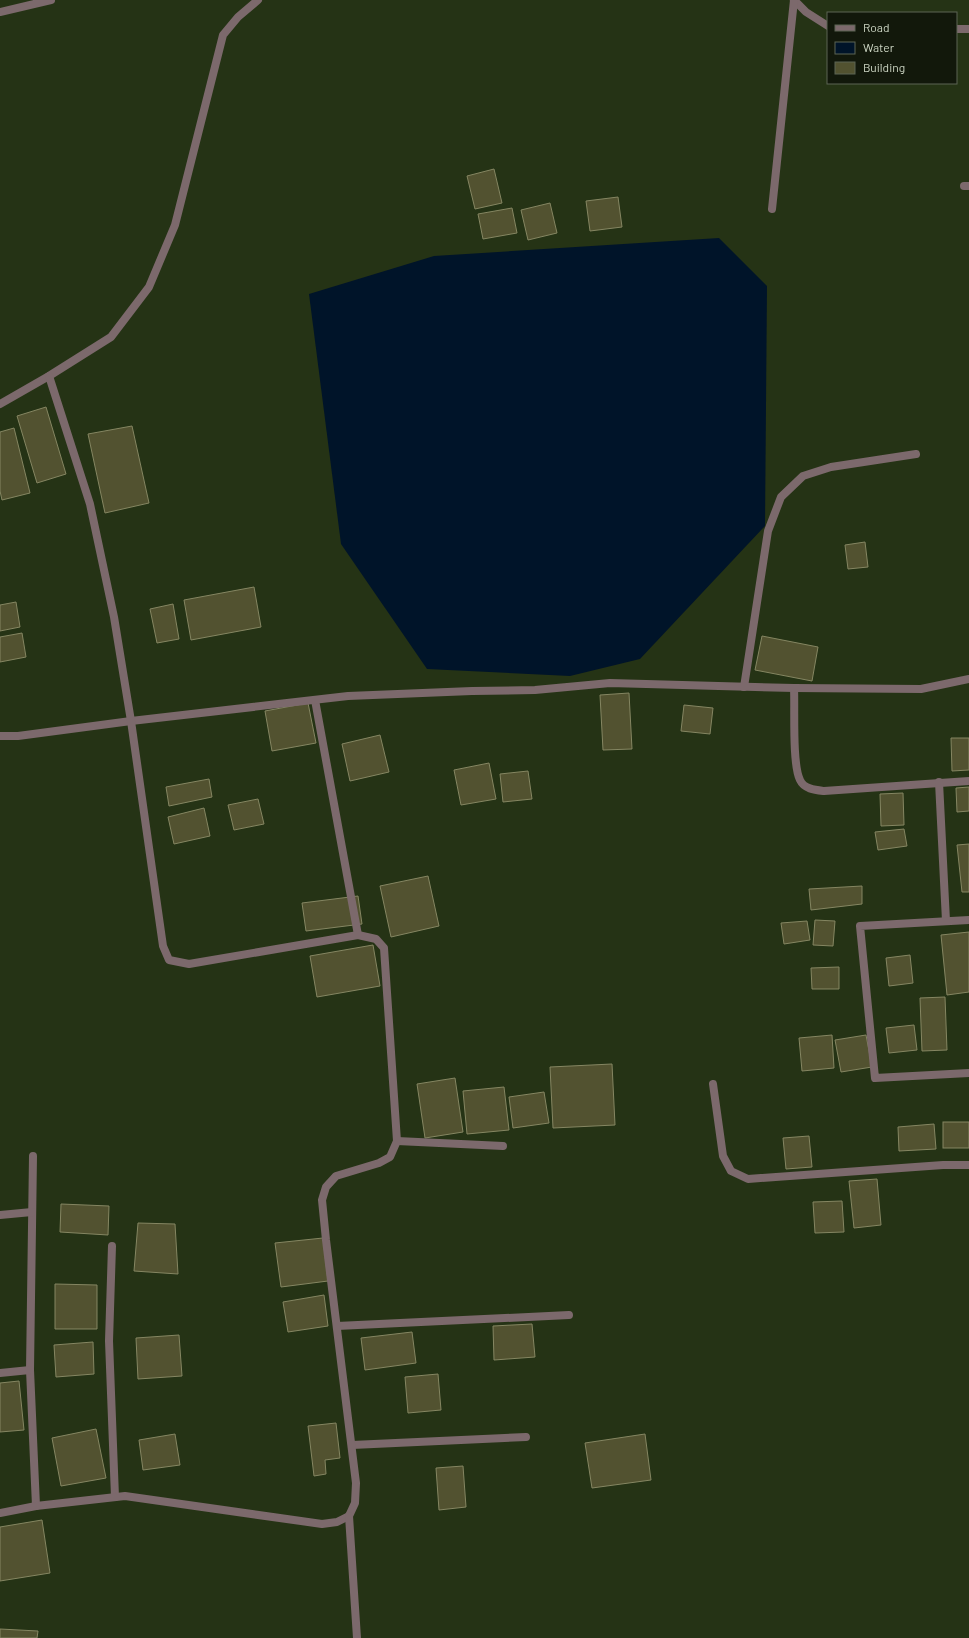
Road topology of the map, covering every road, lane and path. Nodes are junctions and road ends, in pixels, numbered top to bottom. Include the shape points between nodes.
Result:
1 (51, 0) edge
2 (258, 0) edge
3 (794, 0) edge
4 (0, 12) edge
5 (827, 25) edge
6 (957, 29) edge
7 (969, 29) edge
8 (772, 208) dead end
9 (49, 376) junction
10 (0, 404) edge
11 (916, 454) dead end
12 (969, 679) edge
13 (744, 687) junction
14 (794, 688) junction
15 (315, 700) junction
16 (131, 721) junction
17 (0, 736) edge
18 (969, 780) edge
19 (939, 782) junction
20 (969, 920) edge
21 (946, 922) junction
22 (358, 935) junction
23 (969, 1074) edge
24 (713, 1084) dead end
25 (397, 1141) junction
26 (503, 1146) dead end
27 (33, 1156) dead end
28 (969, 1166) edge
29 (32, 1212) junction
30 (0, 1215) edge
31 (112, 1246) dead end
32 (569, 1315) dead end
33 (337, 1326) junction
34 (30, 1370) junction
35 (0, 1373) edge
36 (526, 1437) dead end
37 (352, 1445) junction
38 (115, 1497) junction
39 (36, 1506) junction
40 (0, 1513) edge
41 (349, 1516) junction
42 (356, 1638) edge

1 - 4 street
2 - 9 street via 238,17 223,35 174,224 148,287 111,337
3 - 5 street via 806,12
3 - 8 street
6 - 7 street
9 - 10 street
9 - 16 street via 90,504 114,617
11 - 13 street via 832,467 803,476 781,497 768,531
12 - 14 street via 921,689
13 - 14 street
13 - 15 street via 610,683 535,690 348,696
14 - 19 street via 796,766 800,781 810,789 824,791
15 - 16 street
15 - 22 street
16 - 17 street via 18,736
16 - 22 street via 163,946 169,960 189,964
18 - 19 street
19 - 21 street
20 - 21 street
21 - 23 street via 860,926 875,1078
22 - 25 street via 376,939 384,948
24 - 28 street via 723,1156 731,1171 748,1179
25 - 26 street
25 - 33 street via 390,1157 379,1163 336,1176 326,1187 322,1200
27 - 29 street
29 - 30 street
29 - 34 street
31 - 38 street via 109,1341
32 - 33 street
33 - 37 street
34 - 35 street
34 - 39 street
36 - 37 street
37 - 41 street via 356,1483 355,1503
38 - 39 street
38 - 41 street via 125,1496 322,1524 337,1522
39 - 40 street
41 - 42 street

